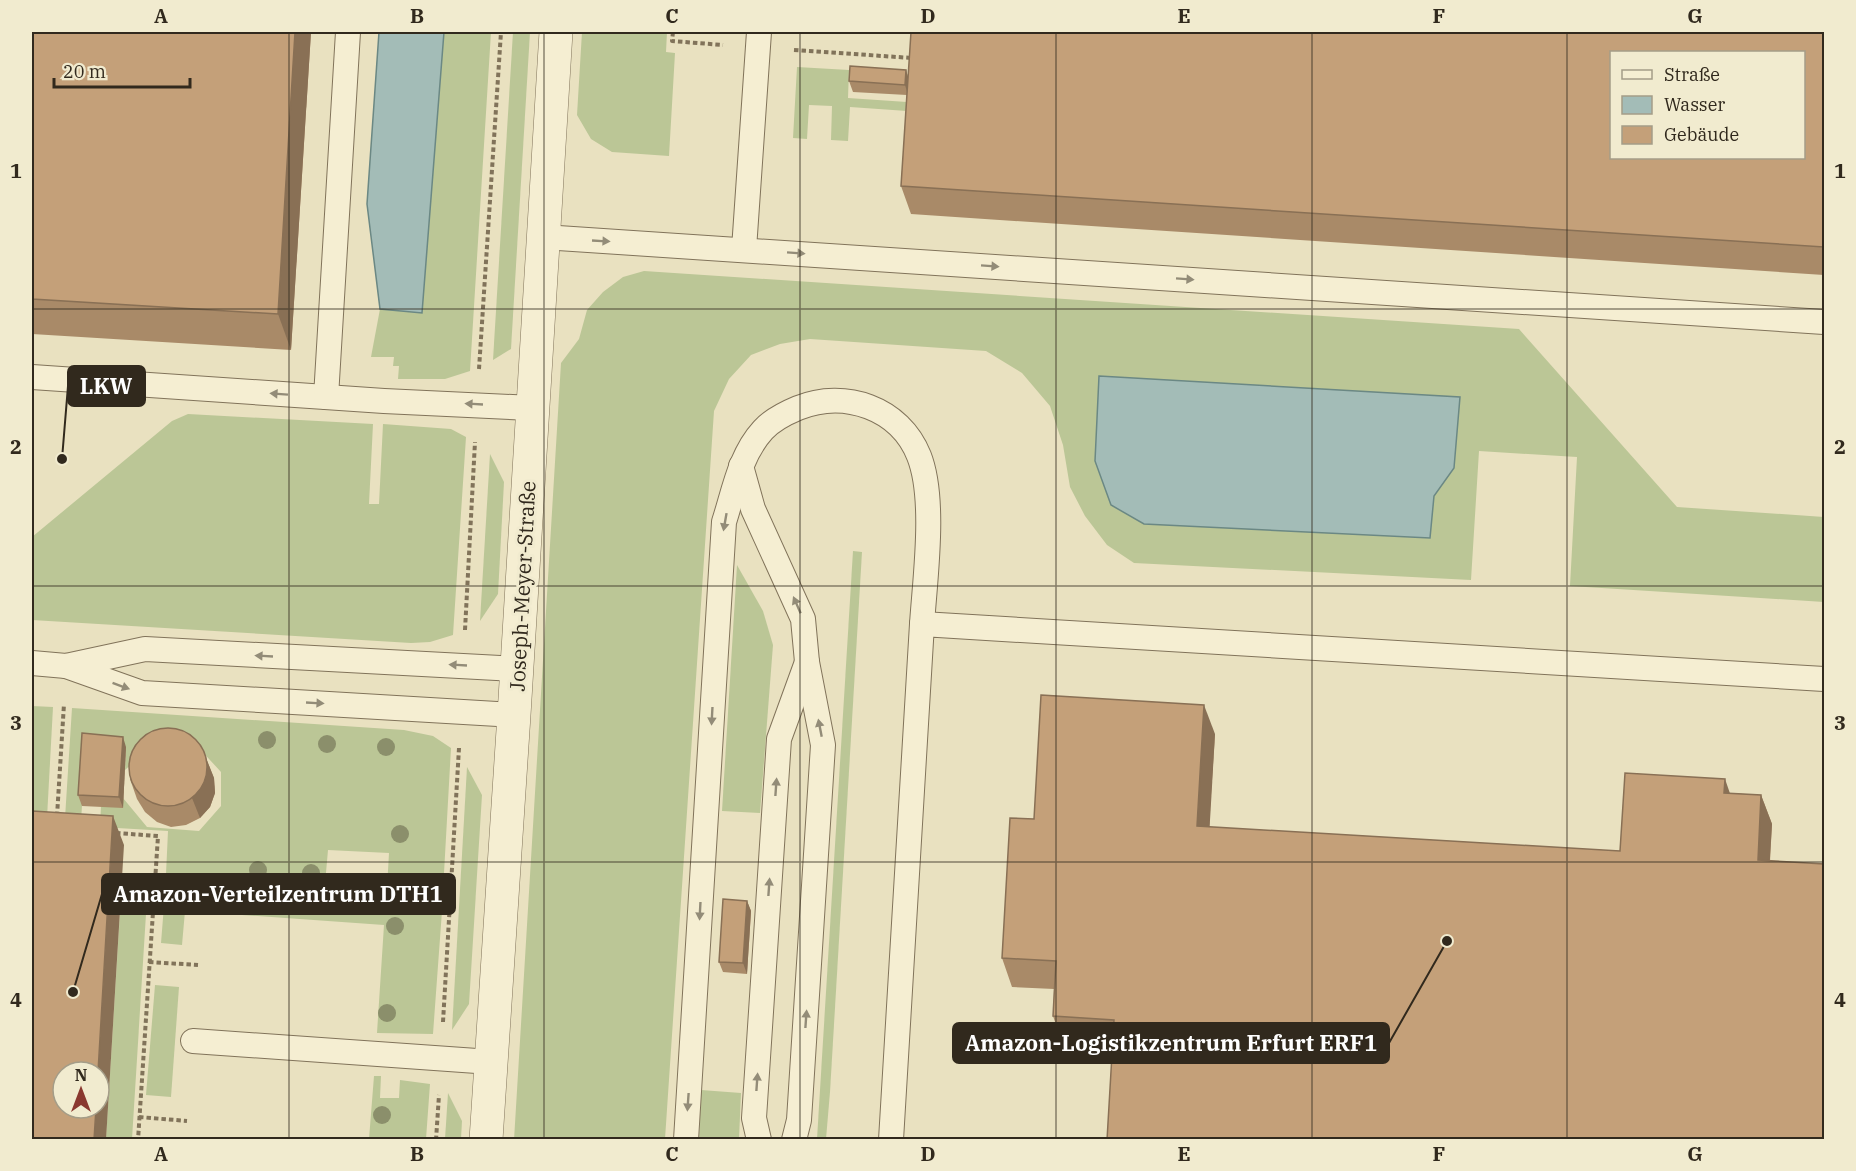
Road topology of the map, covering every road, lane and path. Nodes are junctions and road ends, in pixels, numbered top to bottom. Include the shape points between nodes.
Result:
1 (348, 32) edge
2 (501, 32) edge
3 (556, 32) edge
4 (759, 32) edge
5 (543, 237) junction
6 (744, 249) junction
7 (1824, 322) edge
8 (32, 377) edge
9 (326, 397) junction
10 (477, 404) junction
11 (532, 408) junction
12 (741, 466) junction
13 (922, 624) junction
14 (807, 662) junction
15 (32, 663) edge
16 (66, 666) junction
17 (464, 666) junction
18 (517, 669) junction
19 (1824, 679) edge
20 (461, 712) junction
21 (63, 713) dead end
22 (514, 715) junction
23 (57, 818) edge
24 (112, 833) edge
25 (155, 882) junction
26 (451, 902) junction
27 (149, 962) junction
28 (198, 965) dead end
29 (193, 1041) dead end
30 (441, 1058) junction
31 (491, 1062) junction
32 (139, 1117) junction
33 (187, 1121) dead end
34 (138, 1140) edge
35 (436, 1140) edge
36 (486, 1140) edge
37 (686, 1140) edge
38 (759, 1140) edge
39 (794, 1140) edge
40 (891, 1140) edge

1 - 9 lane
2 - 10 path
3 - 5 street, Joseph-Meyer-Straße
4 - 6 lane
5 -> 6 lane
5 - 11 street, Joseph-Meyer-Straße
6 -> 7 lane
9 -> 8 lane
10 -> 9 lane
10 - 11 lane
10 - 17 path
11 - 18 street, Joseph-Meyer-Straße
12 - 13 lane via 764,429 809,404 841,400 870,406 892,418 908,435 925,480 928,509
14 -> 12 lane via 803,619 753,509
12 -> 37 lane via 724,522
13 - 19 lane
13 - 40 lane
38 -> 14 lane via 754,1118 779,739
39 -> 14 lane via 800,1120 823,745
15 - 16 lane
17 -> 16 lane via 145,649
16 -> 20 lane via 142,693
17 - 18 lane
18 - 22 street, Joseph-Meyer-Straße
20 - 22 lane
20 - 26 path
21 - 23 path
22 - 31 street, Joseph-Meyer-Straße
24 - 25 path via 158,836
25 - 26 path
25 - 27 path
26 - 30 path
27 - 28 path
27 - 32 path
29 - 30 lane
30 - 31 lane
30 - 35 path
31 - 36 street, Joseph-Meyer-Straße
32 - 33 path
32 - 34 path

